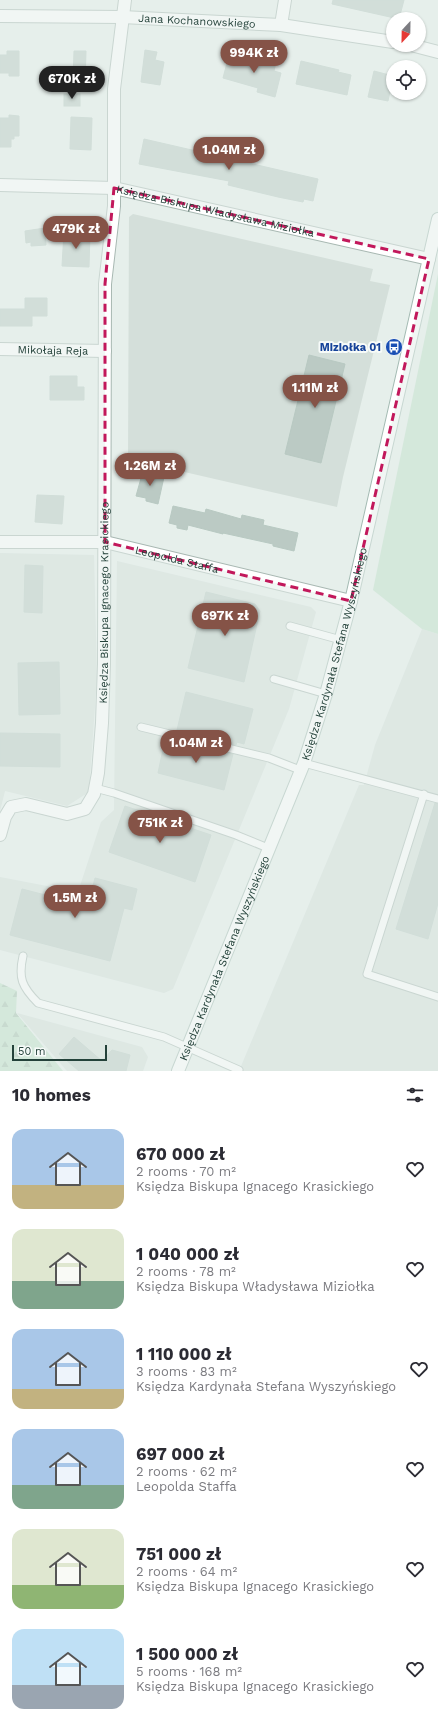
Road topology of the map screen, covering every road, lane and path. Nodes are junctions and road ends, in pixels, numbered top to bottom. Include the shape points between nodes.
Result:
1 (125, 0) edge
2 (285, 0) edge
3 (0, 16) edge
4 (122, 18) junction
5 (281, 25) junction
6 (386, 41) edge
7 (426, 49) edge
8 (438, 52) edge
9 (0, 185) edge
10 (114, 188) junction
11 (438, 219) edge
12 (429, 259) junction
13 (0, 349) edge
14 (106, 351) junction
15 (0, 542) edge
16 (105, 542) junction
17 (351, 601) junction
18 (290, 626) dead end
19 (341, 640) junction
20 (274, 679) dead end
21 (326, 694) junction
22 (141, 727) dead end
23 (302, 766) junction
24 (95, 788) junction
25 (424, 794) junction
26 (438, 799) edge
27 (0, 835) edge
28 (268, 848) junction
29 (23, 956) dead end
30 (438, 997) edge
31 (188, 1047) junction
32 (239, 1070) edge
33 (178, 1071) edge

1 - 4 street, Księdza Biskupa Ignacego Krasickiego
2 - 5 street
3 - 4 street, Jana Kochanowskiego
4 - 5 street, Jana Kochanowskiego
4 - 10 street, Księdza Biskupa Ignacego Krasickiego via 114,89
5 - 6 street, Jana Kochanowskiego
7 - 8 street
9 - 10 street, Księdza Biskupa Władysława Miziołka
10 - 12 street, Księdza Biskupa Władysława Miziołka
10 - 14 street, Księdza Biskupa Ignacego Krasickiego via 105,284
11 - 12 street, Księdza Kardynała Stefana Wyszyńskiego
12 - 17 street, Księdza Kardynała Stefana Wyszyńskiego
13 - 14 street, Mikołaja Reja
14 - 16 street, Księdza Biskupa Ignacego Krasickiego
15 - 16 street, Leopolda Staffa
16 - 17 street, Leopolda Staffa
16 - 24 street, Księdza Biskupa Ignacego Krasickiego via 102,723
17 - 19 street, Księdza Kardynała Stefana Wyszyńskiego
18 - 19 lane
19 - 21 street, Księdza Kardynała Stefana Wyszyńskiego
20 - 21 lane
21 - 23 street, Księdza Kardynała Stefana Wyszyńskiego
22 - 23 lane
23 - 25 lane
23 - 28 street, Księdza Kardynała Stefana Wyszyńskiego
24 - 27 street, Księdza Biskupa Ignacego Krasickiego via 85,809 67,814 26,804 11,807 5,816
24 - 28 lane via 122,795
25 - 26 lane
25 - 30 lane via 367,974
28 - 31 street, Księdza Kardynała Stefana Wyszyńskiego
29 - 31 lane via 21,980 27,992 38,1003 164,1037
31 - 32 lane
31 - 33 street, Księdza Kardynała Stefana Wyszyńskiego

